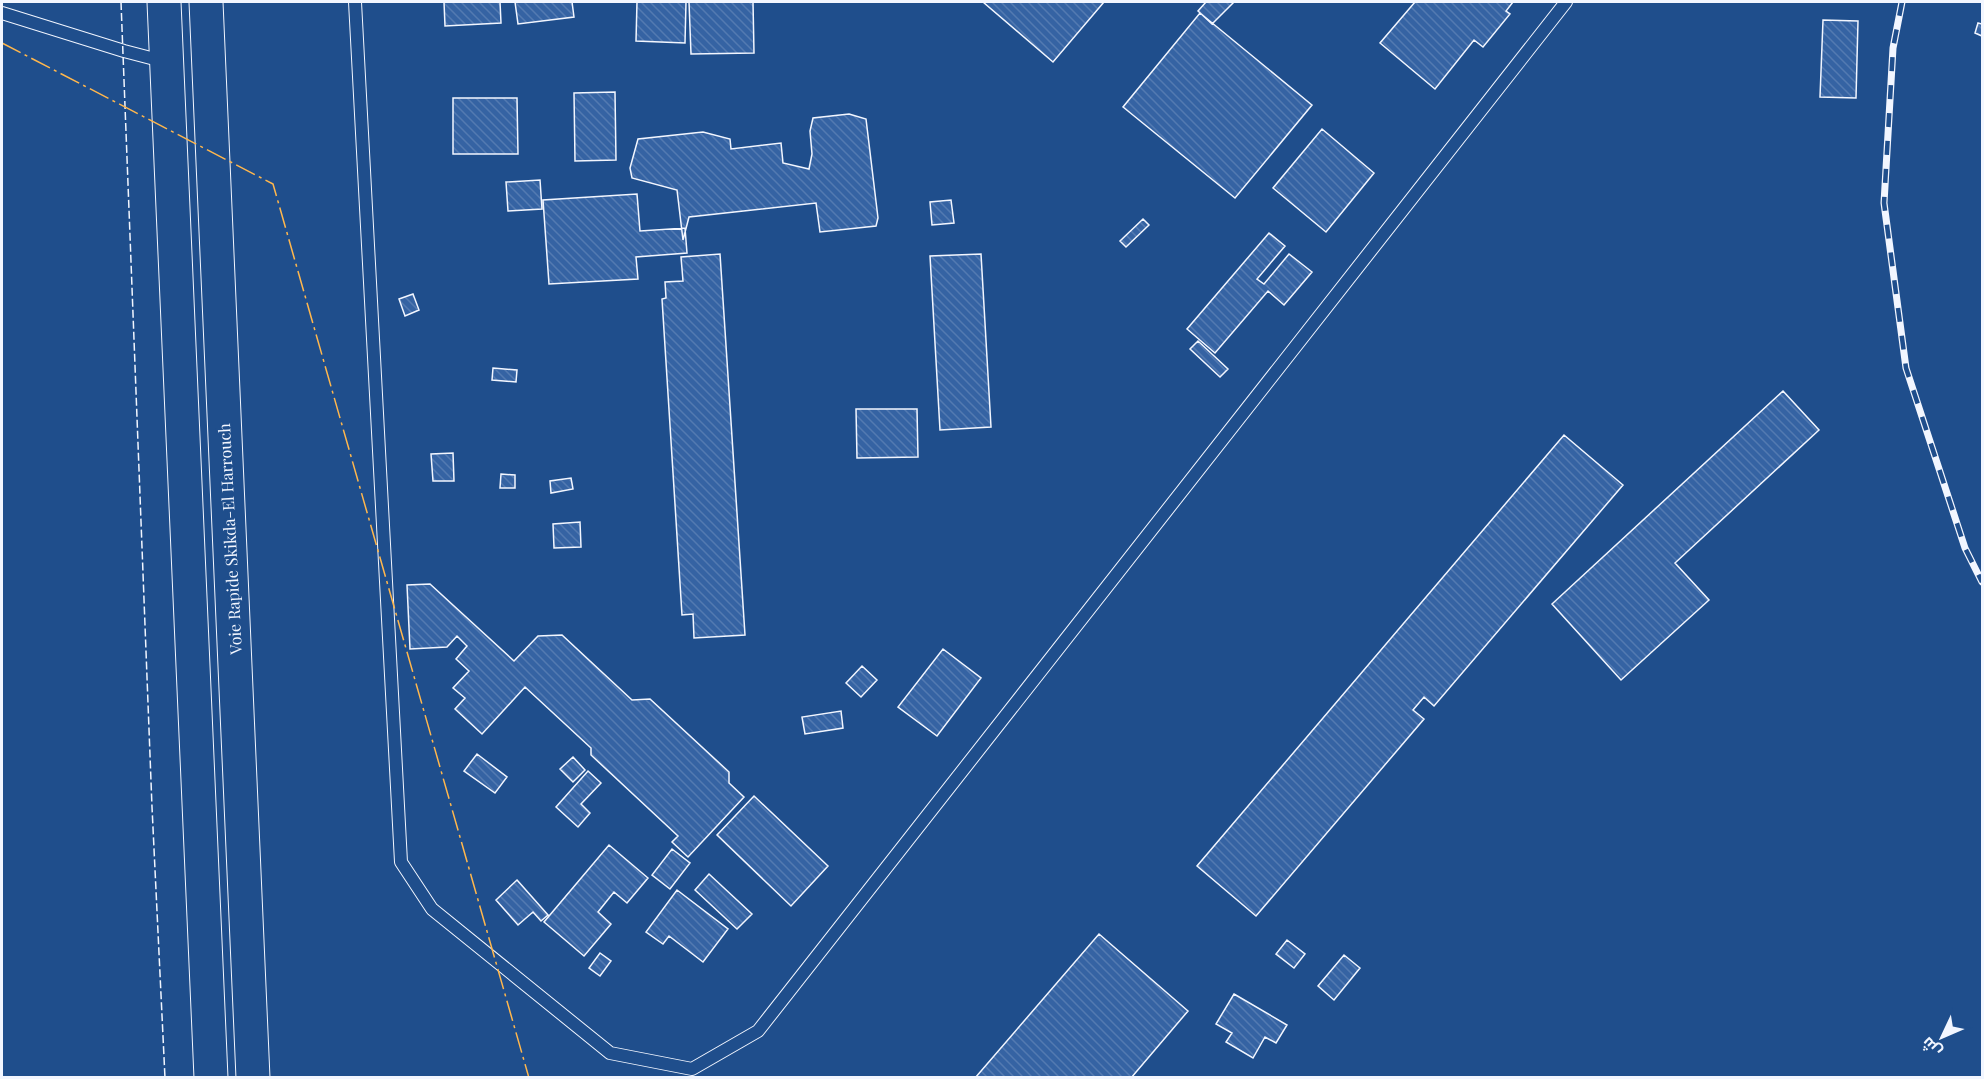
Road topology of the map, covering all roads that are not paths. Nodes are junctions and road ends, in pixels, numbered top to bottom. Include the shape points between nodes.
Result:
1 (164, 2) edge
2 (206, 2) edge
3 (355, 2) edge
4 (1566, 2) edge
5 (2, 13) edge
6 (167, 62) junction
7 (211, 1077) edge
8 (253, 1077) edge

1 - 6 highway
2 - 8 highway, Voie Rapide Skikda-El Harrouch
3 - 4 lane via 401,862 432,909 610,1053 692,1069 758,1031
5 - 6 lane
6 - 7 highway

